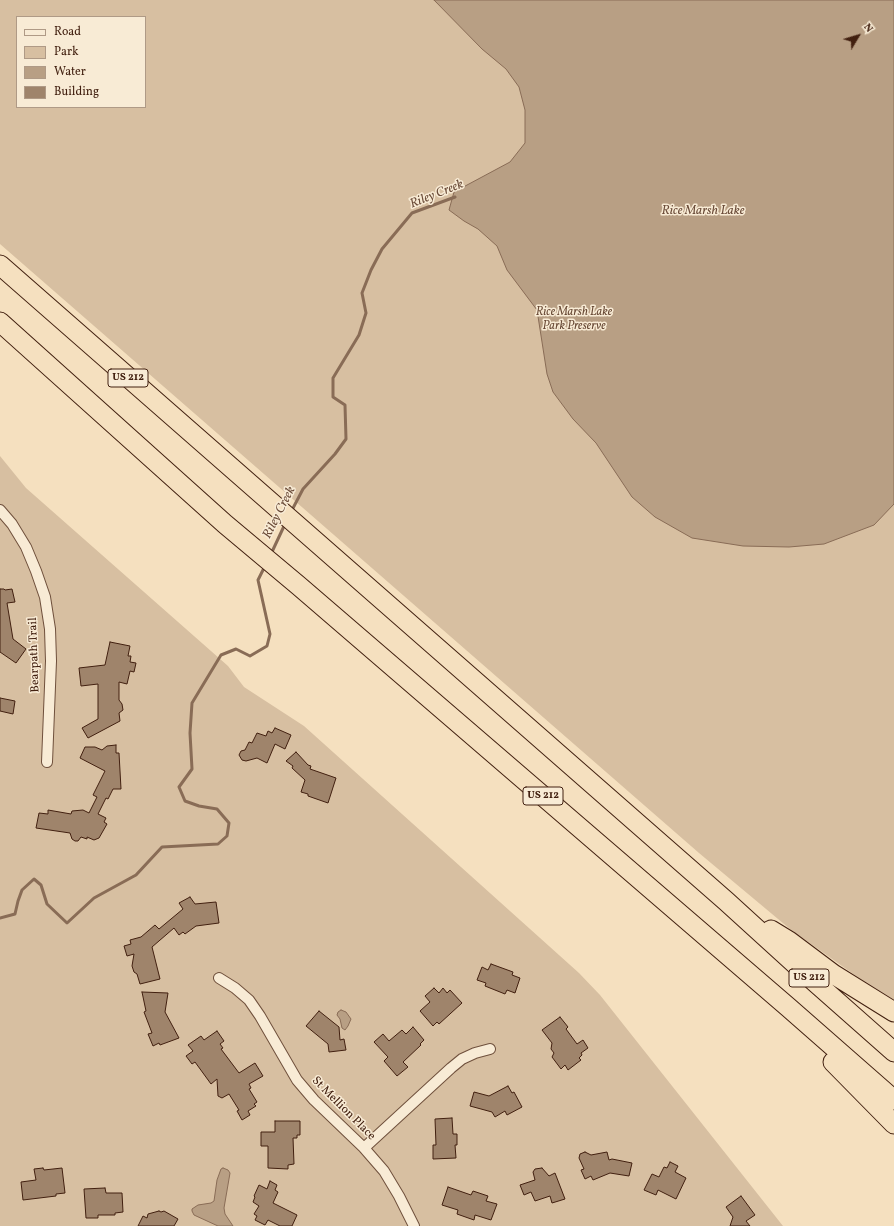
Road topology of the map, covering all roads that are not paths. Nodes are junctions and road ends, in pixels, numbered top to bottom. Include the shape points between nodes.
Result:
1 (0, 265) edge
2 (0, 322) edge
3 (0, 510) edge
4 (47, 762) dead end
5 (726, 901) junction
6 (219, 978) dead end
7 (788, 1007) junction
8 (894, 1012) edge
9 (490, 1048) dead end
10 (894, 1052) edge
11 (894, 1100) edge
12 (894, 1124) edge
13 (364, 1148) junction
14 (414, 1226) edge

1 - 5 highway, US 212
2 - 7 highway, US 212 via 225,524
3 - 4 street, Bearpath Trail via 26,547 45,597 51,661
5 - 8 highway
5 - 10 highway, US 212
6 - 13 street, St Mellion Place via 249,1000 297,1080
7 - 11 highway, US 212
7 - 12 highway via 810,1038
9 - 13 street via 475,1053 451,1068
13 - 14 street, St Mellion Place via 384,1171 400,1196

